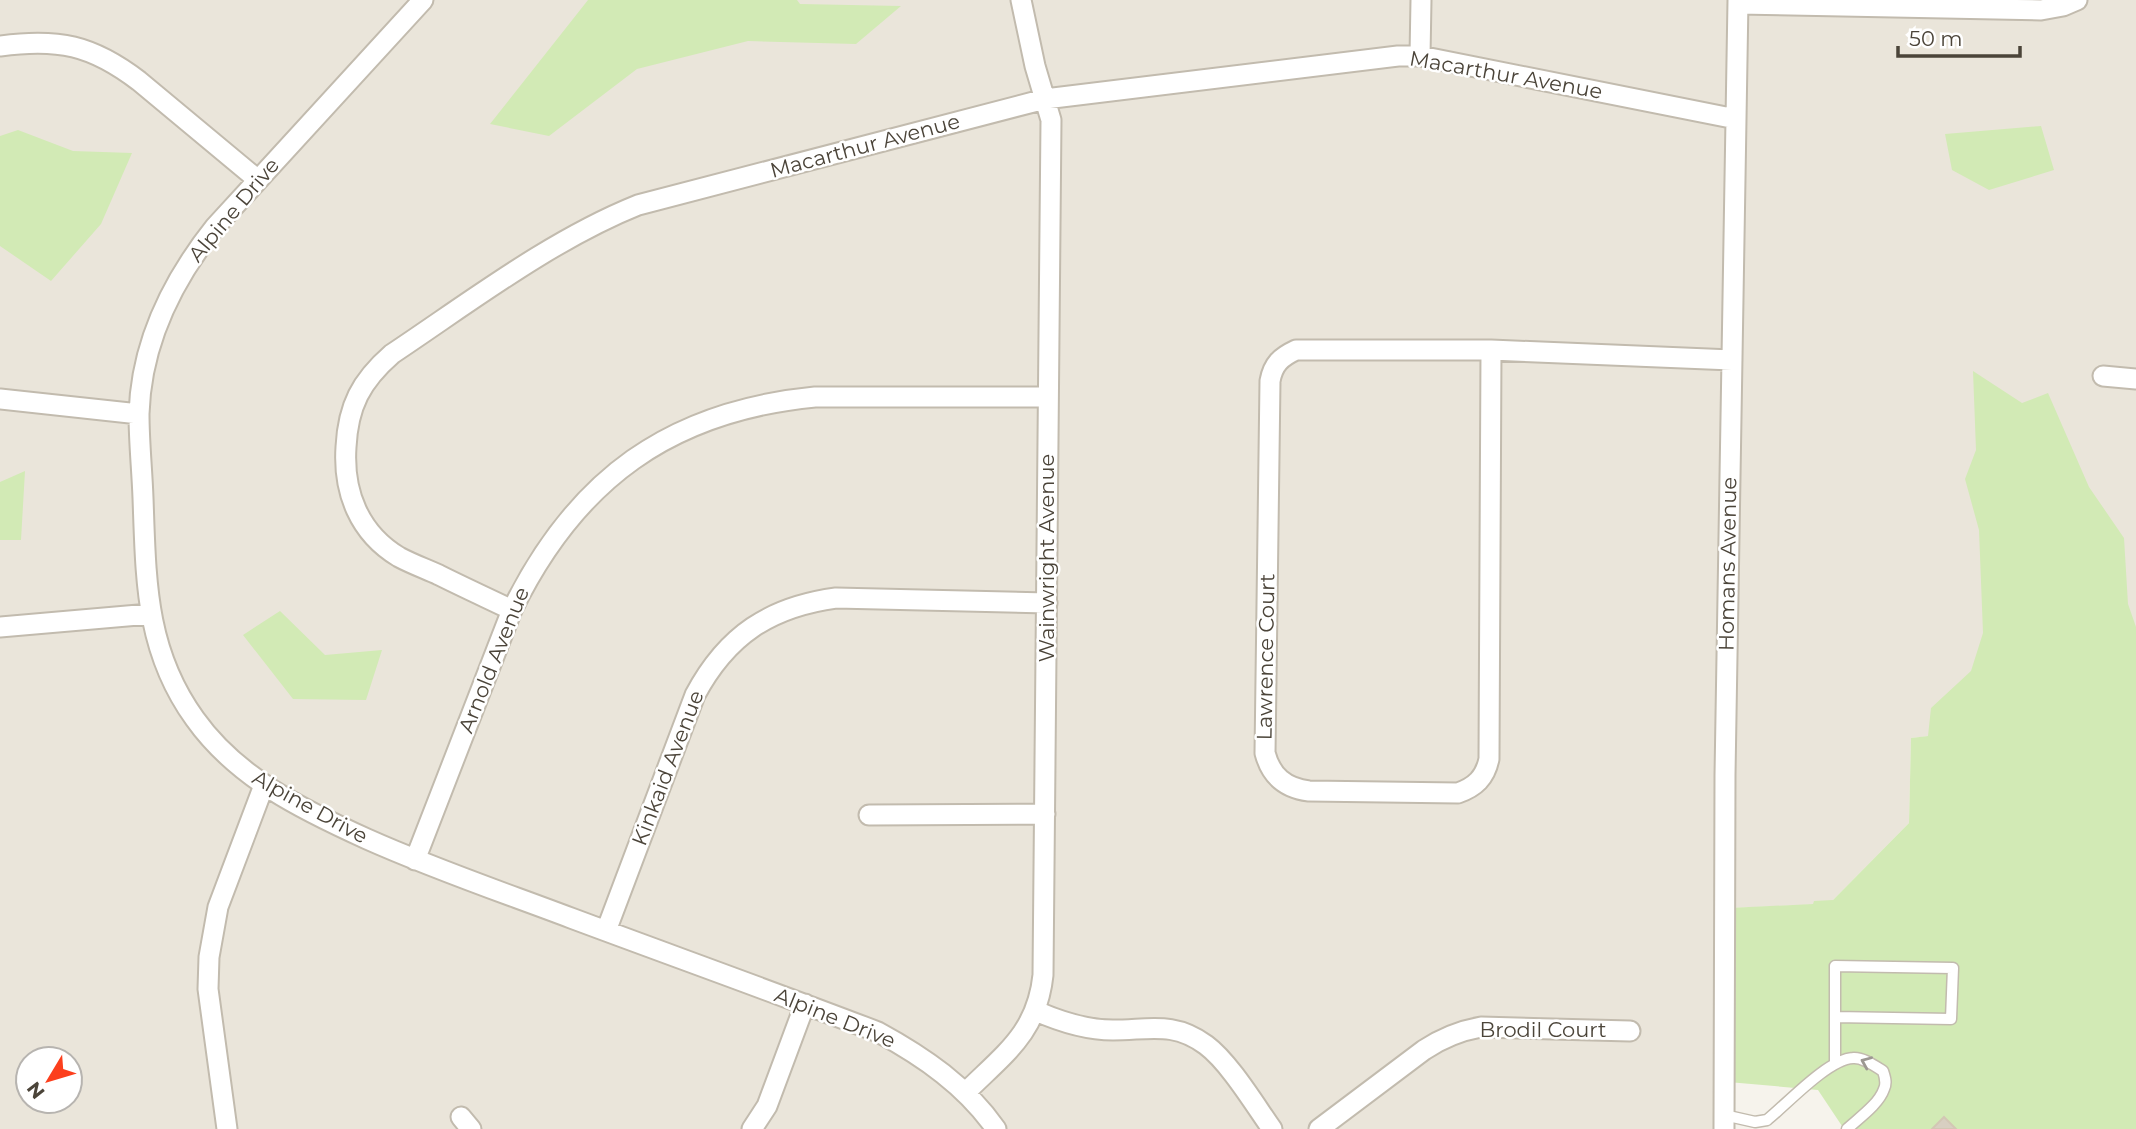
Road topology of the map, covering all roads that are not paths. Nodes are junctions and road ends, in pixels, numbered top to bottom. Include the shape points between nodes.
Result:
1 (423, 0) edge
2 (1021, 0) edge
3 (1421, 0) edge
4 (2077, 0) edge
5 (1738, 2) edge
6 (0, 46) edge
7 (1420, 56) junction
8 (1045, 99) junction
9 (1736, 119) junction
10 (258, 180) junction
11 (1492, 351) junction
12 (1732, 360) junction
13 (2103, 376) dead end
14 (2136, 379) edge
15 (1048, 397) junction
16 (0, 399) edge
17 (139, 414) junction
18 (1046, 603) junction
19 (512, 610) junction
20 (150, 614) junction
21 (0, 627) edge
22 (264, 785) junction
23 (1045, 814) junction
24 (869, 815) dead end
25 (415, 860) junction
26 (606, 931) junction
27 (805, 1004) junction
28 (1036, 1011) junction
29 (1835, 1017) junction
30 (1630, 1031) dead end
31 (1835, 1064) junction
32 (965, 1093) junction
33 (1724, 1122) edge
34 (227, 1129) edge
35 (752, 1129) edge
36 (996, 1129) edge
37 (1272, 1129) edge
38 (1319, 1129) edge
39 (1847, 1129) edge

1 - 10 street, Alpine Drive
2 - 8 street, Wainwright Avenue
3 - 7 street
4 - 5 street via 2041,10
5 - 9 street, Homans Avenue
6 - 10 street via 54,43 98,54 139,81
7 - 8 street, Macarthur Avenue
7 - 9 street, Macarthur Avenue
8 - 15 street, Wainwright Avenue via 1051,120
8 - 19 street, Macarthur Avenue via 638,205 603,219 376,367 352,405 347,426 344,470 356,510 368,529 399,557
9 - 12 street, Homans Avenue
10 - 17 street, Alpine Drive via 195,252 175,284 149,349
11 - 11 street, Lawrence Court via 1296,350 1276,363 1270,381 1265,753 1268,765 1285,784 1309,791 1458,793 1471,788 1487,769
11 - 12 street, Lawrence Court
12 - 33 street, Homans Avenue
13 - 14 street
15 - 18 street, Wainwright Avenue
15 - 19 street, Arnold Avenue via 815,397 756,405 711,418 647,450 594,491 543,553
16 - 17 street
17 - 20 street, Alpine Drive
18 - 23 street, Wainwright Avenue
18 - 26 street, Kinkaid Avenue via 836,598 785,609 741,635 722,653 695,695
19 - 25 street, Arnold Avenue
20 - 21 street
20 - 22 street, Alpine Drive via 162,658 195,719 223,751
22 - 25 street, Alpine Drive via 328,821
22 - 34 street via 218,907 209,957 208,989
23 - 24 street
23 - 28 street, Wainwright Avenue via 1043,975
25 - 26 street, Alpine Drive
26 - 27 street, Alpine Drive
27 - 32 street, Alpine Drive via 911,1049
27 - 35 street via 767,1106
28 - 32 street, Wainwright Avenue via 1020,1037
28 - 37 street via 1086,1028 1149,1027 1188,1035 1219,1056
29 - 29 lane via 1835,966 1953,968 1951,1019
29 - 31 lane
30 - 38 street, Brodil Court via 1481,1027 1460,1031 1441,1038
31 - 33 lane via 1767,1120
39 -> 31 lane via 1876,1101 1886,1081 1883,1071 1854,1057
32 - 36 street, Alpine Drive

